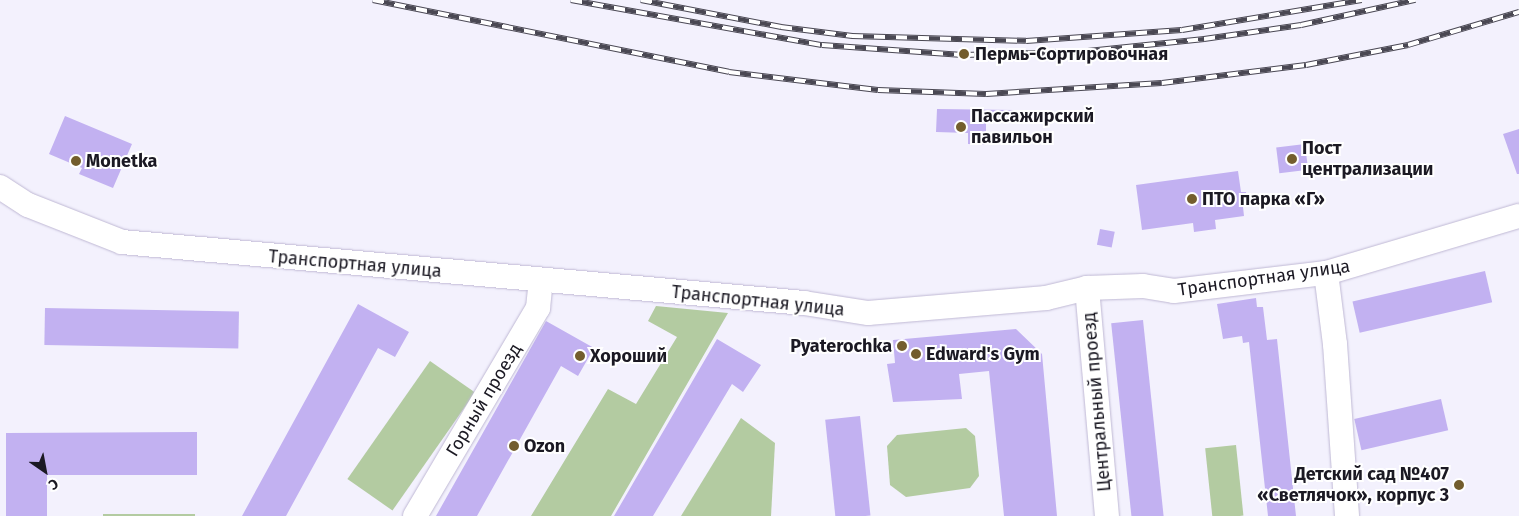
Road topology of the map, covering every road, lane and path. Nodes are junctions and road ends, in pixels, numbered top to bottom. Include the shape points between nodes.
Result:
1 (0, 187) edge
2 (1519, 216) edge
3 (1326, 273) junction
4 (541, 280) junction
5 (1086, 288) junction
6 (415, 516) edge
7 (1107, 516) edge
8 (1347, 516) edge

1 - 4 street, Транспортная улица via 28,205 122,242
2 - 3 street, Транспортная улица
3 - 5 street, Транспортная улица via 1174,291 1142,286
3 - 8 street via 1335,344
4 - 5 street, Транспортная улица via 804,303 868,313 1046,298
4 - 6 street, Горный проезд via 538,308
5 - 7 street, Центральный проезд

